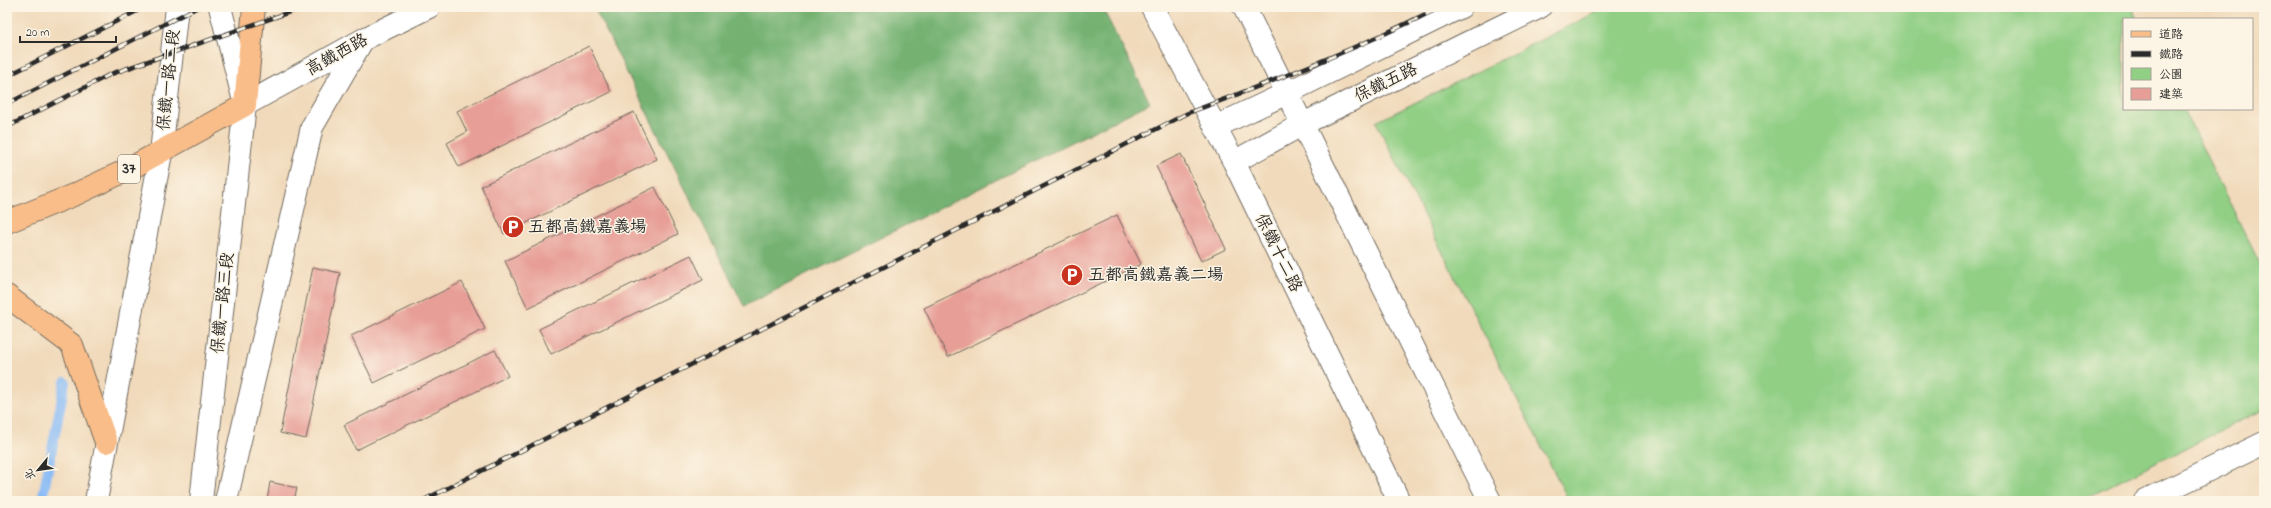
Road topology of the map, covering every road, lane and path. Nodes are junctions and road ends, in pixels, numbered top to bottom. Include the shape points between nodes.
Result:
1 (177, 7) edge
2 (220, 7) edge
3 (254, 7) edge
4 (429, 7) edge
5 (1152, 7) edge
6 (1244, 7) edge
7 (1461, 7) edge
8 (1540, 7) edge
9 (362, 41) junction
10 (1287, 94) junction
11 (245, 105) junction
12 (1302, 124) junction
13 (1215, 127) junction
14 (161, 153) junction
15 (1234, 162) junction
16 (76, 194) junction
17 (7, 222) edge
18 (7, 235) edge
19 (7, 296) edge
20 (106, 442) junction
21 (2264, 443) edge
22 (96, 501) edge
23 (201, 501) edge
24 (226, 501) edge
25 (1399, 501) edge
26 (1490, 501) edge
27 (2145, 501) edge

1 - 14 street, 保鐵一路二段
2 - 11 street
3 - 11 main road
4 - 9 street, 高鐵西路
5 - 13 street, 保鐵十二路
6 - 10 street
7 - 10 street, 保鐵五路
8 - 12 street, 保鐵五路
9 - 11 street, 高鐵西路
9 - 24 street via 312,127
10 - 12 street
10 - 13 street, 保鐵五路
11 - 14 main road, 37
11 - 23 street, 保鐵一路三段
12 - 15 street, 保鐵五路
12 - 26 street
13 - 15 street, 保鐵十二路
14 - 16 main road, 37
14 - 20 street
15 - 25 street, 保鐵十二路
16 - 17 main road, 37
16 - 18 main road, 37
19 - 20 main road via 72,345
20 - 22 street
21 - 27 street

